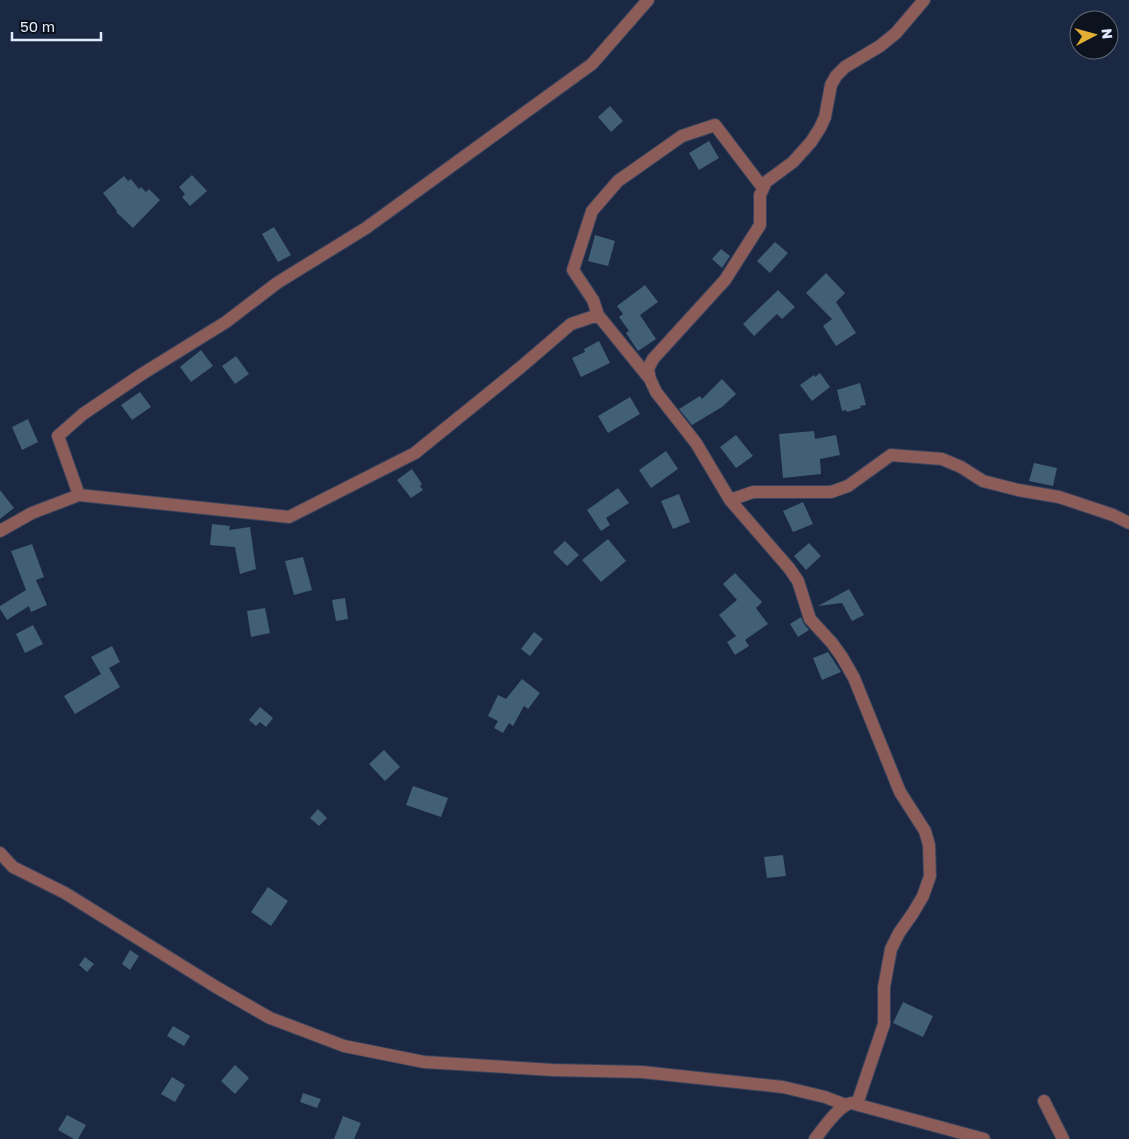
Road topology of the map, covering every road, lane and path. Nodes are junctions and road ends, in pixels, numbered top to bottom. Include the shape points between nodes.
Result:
1 (648, 0) edge
2 (924, 0) edge
3 (763, 188) junction
4 (598, 316) junction
5 (650, 379) junction
6 (80, 496) junction
7 (730, 500) junction
8 (1129, 523) edge
9 (0, 531) edge
10 (0, 853) edge
11 (1044, 1101) dead end
12 (851, 1104) junction
13 (815, 1139) edge
14 (984, 1139) edge
15 (1063, 1139) edge

1 - 6 street via 584,70 366,228 277,283 226,322 83,414 58,436
2 - 3 street via 896,33 836,76 825,117 811,142
3 - 4 street via 715,125 682,136 618,182 592,211 573,270 593,300
3 - 5 street via 760,225 754,236 725,280 653,359 648,369
4 - 5 street
4 - 6 street via 571,324 415,453 289,517
5 - 7 street via 656,392 696,443
6 - 9 street via 32,513
7 - 8 street via 753,492 831,492 848,486 891,455 942,459 983,481 1059,497
7 - 12 street via 789,568 798,581 810,619 832,642 854,678 900,792 919,819 929,845 930,876 924,896 898,933 891,949 884,987 884,1024
10 - 12 street via 13,867 65,892 270,1018 344,1046 424,1062 642,1072 766,1085
11 - 15 street
12 - 13 street
12 - 14 street

